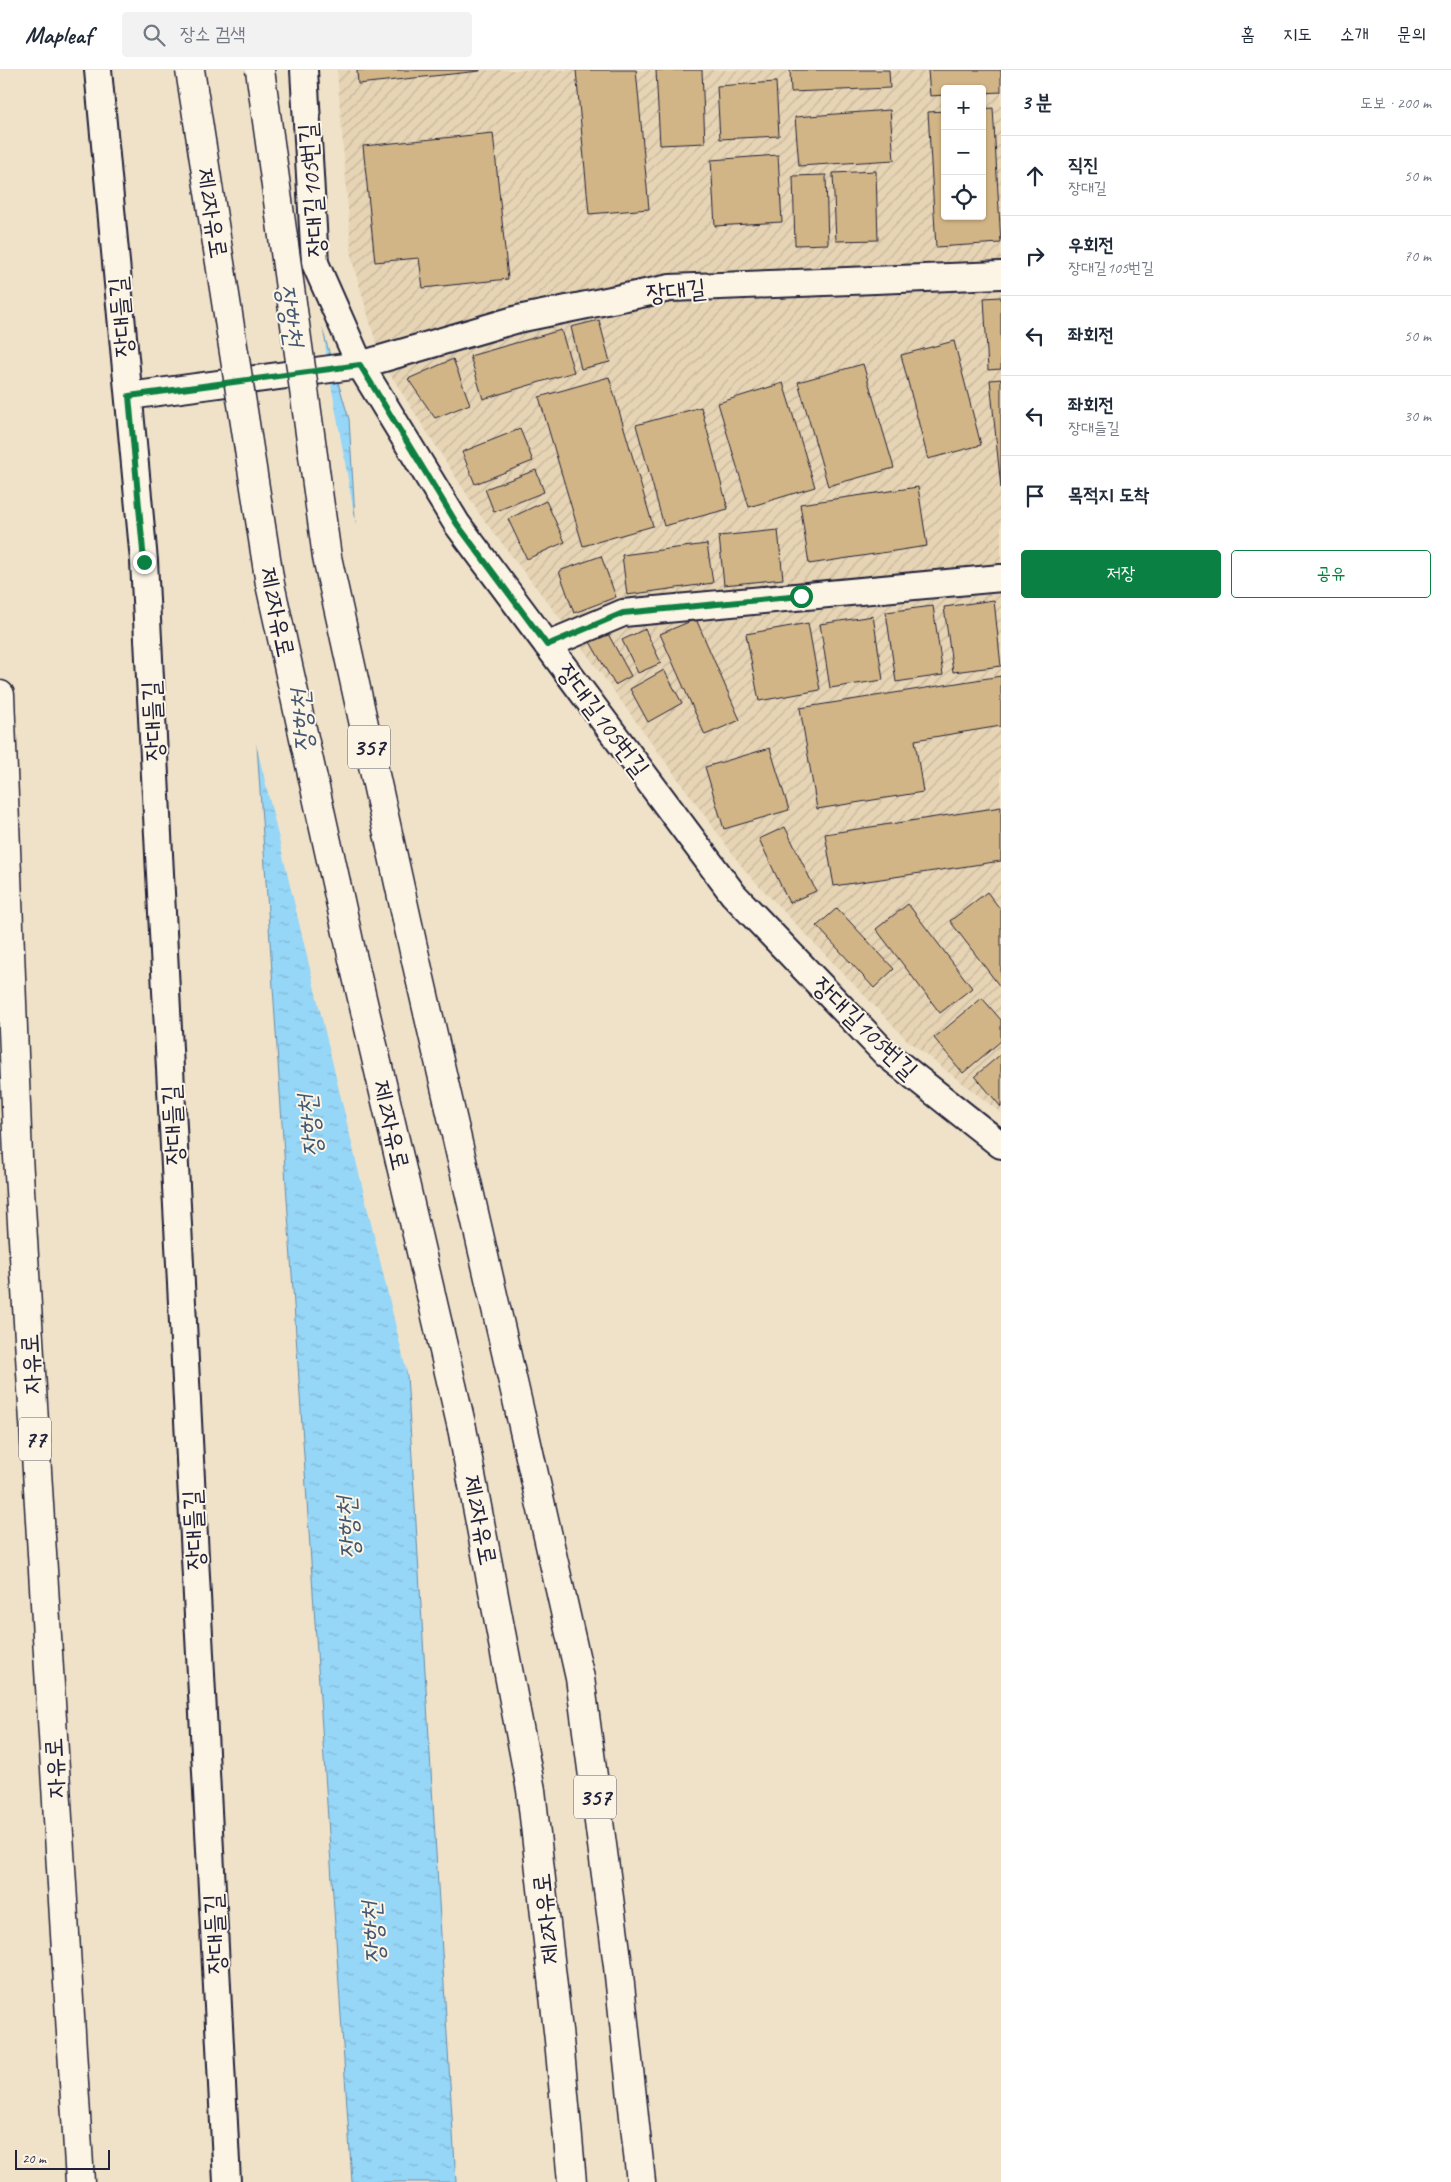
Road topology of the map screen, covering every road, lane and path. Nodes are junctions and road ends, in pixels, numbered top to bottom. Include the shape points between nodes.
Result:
1 (98, 70) edge
2 (190, 70) edge
3 (260, 70) edge
4 (304, 70) edge
5 (1001, 274) edge
6 (352, 366) junction
7 (139, 395) junction
8 (1001, 578) edge
9 (547, 645) junction
10 (0, 695) edge
11 (1001, 1145) edge
12 (80, 2182) edge
13 (227, 2182) edge
14 (572, 2182) edge
15 (641, 2182) edge

1 - 7 street, 장대들길
2 - 14 highway, 제2자유로 / 357, bridge via 270,584 462,1428 532,1790
3 - 15 highway, 357, bridge via 327,558 580,1678 618,1966
4 - 6 street, 장대길105번길 via 315,263
5 - 6 street, 장대길 via 670,288 518,318
6 - 7 street, 장대길, bridge
6 - 9 street, 장대길105번길 via 457,524
7 - 13 street, 장대들길 via 144,562
8 - 9 street via 623,613
9 - 11 street, 장대길105번길 via 733,894 886,1054
10 - 12 highway, 자유로 / 77 via 18,1158

